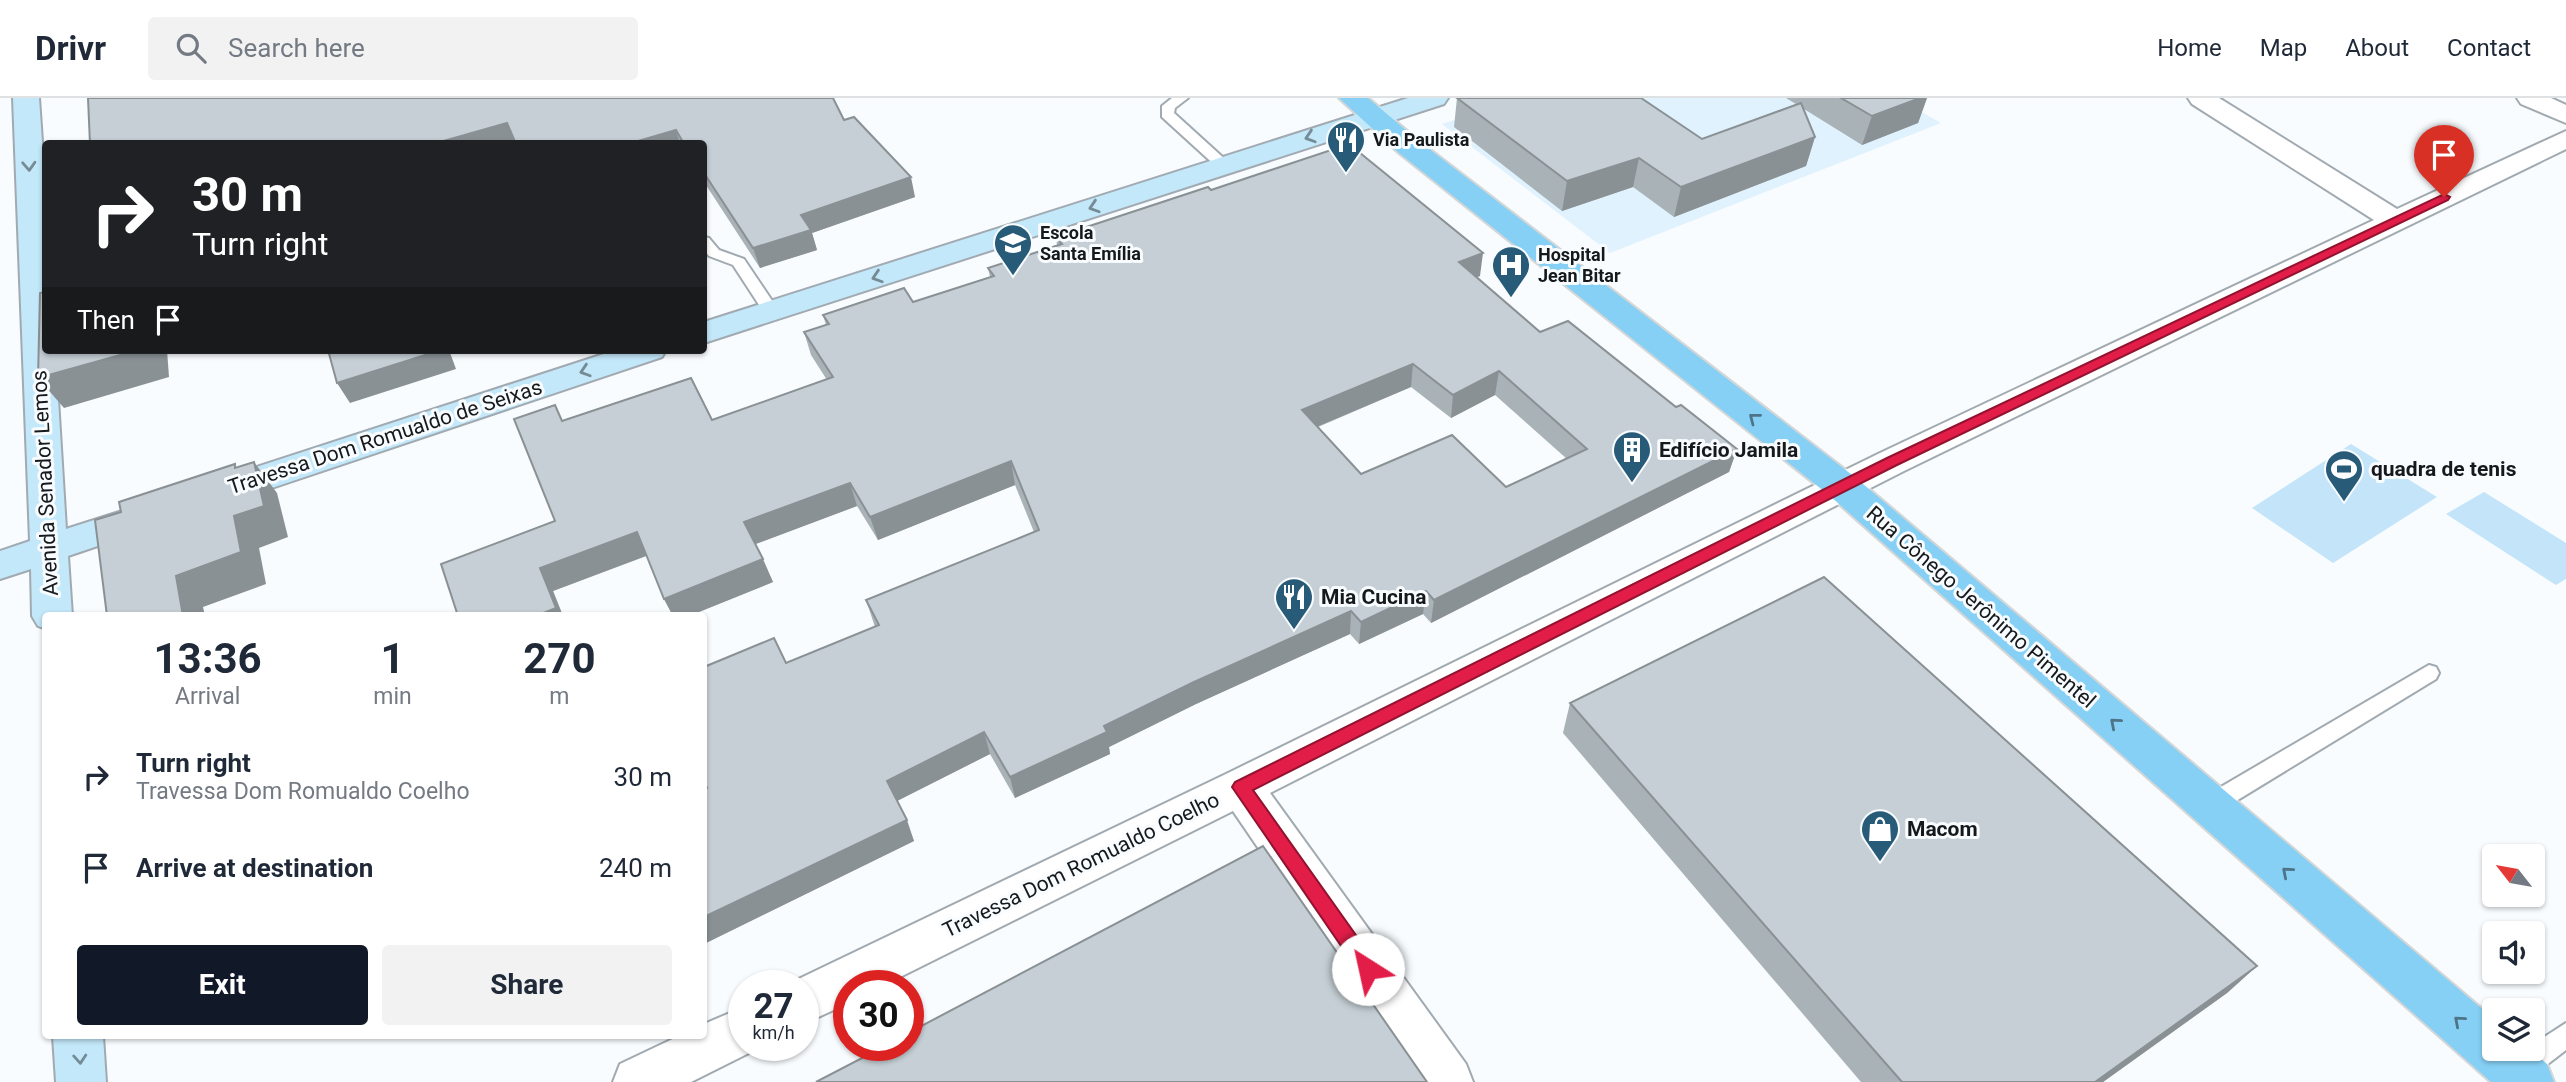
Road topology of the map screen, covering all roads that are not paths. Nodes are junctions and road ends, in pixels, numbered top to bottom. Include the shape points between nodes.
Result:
1 (26, 98) edge
2 (1181, 98) edge
3 (1435, 98) edge
4 (2201, 98) edge
5 (2530, 98) edge
6 (1364, 107) edge
7 (2566, 115) edge
8 (2566, 139) edge
9 (1223, 165) junction
10 (2396, 221) junction
11 (707, 245) edge
12 (771, 311) junction
13 (707, 329) edge
14 (638, 354) edge
15 (1843, 487) junction
16 (48, 549) junction
17 (0, 565) edge
18 (52, 612) edge
19 (2430, 673) dead end
20 (1241, 787) junction
21 (2210, 805) junction
22 (819, 993) edge
23 (2566, 1035) edge
24 (728, 1038) edge
25 (78, 1039) edge
26 (2523, 1077) edge
27 (81, 1082) edge
28 (638, 1082) edge
29 (1448, 1082) edge

1 -> 16 street, Avenida Senador Lemos
2 - 9 lane via 1169,106 1167,114
3 - 6 street
4 - 10 street
5 - 7 street
6 -> 9 street
15 -> 6 main road, Rua Cônego Jerônimo Pimentel
8 - 10 street, Travessa Dom Romualdo Coelho
9 -> 12 street
10 - 15 street, Travessa Dom Romualdo Coelho
11 - 12 lane via 714,253 739,262
12 - 13 street
14 -> 16 street, Travessa Dom Romualdo de Seixas
15 - 20 street, Travessa Dom Romualdo Coelho
21 -> 15 main road, Rua Cônego Jerônimo Pimentel
16 - 17 street, Travessa Dom Romualdo de Seixas
16 - 18 street, Avenida Senador Lemos
19 - 21 lane
20 - 22 street, Travessa Dom Romualdo Coelho
20 - 29 street
26 -> 21 main road, Rua Cônego Jerônimo Pimentel
23 - 26 lane
24 - 28 street
25 -> 27 street

